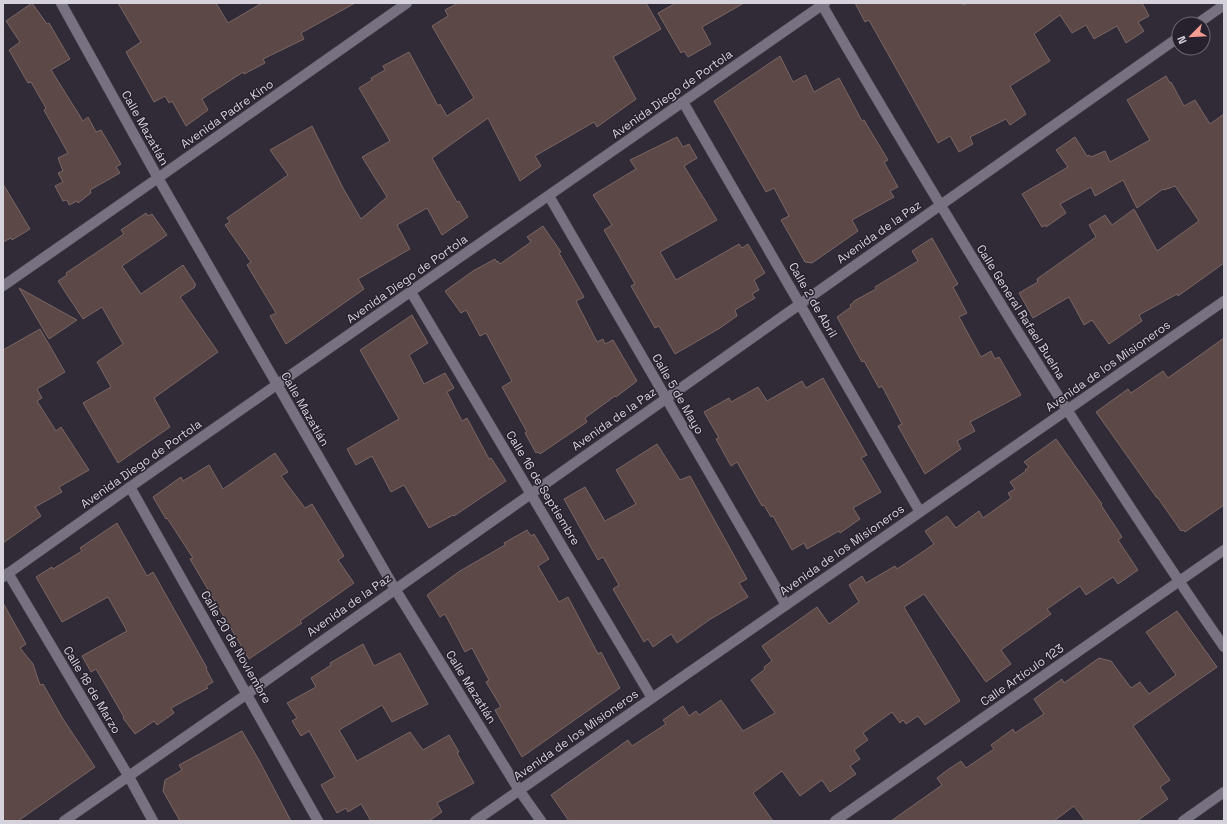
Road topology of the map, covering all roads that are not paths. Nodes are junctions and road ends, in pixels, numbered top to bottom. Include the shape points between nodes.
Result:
1 (61, 3) edge
2 (407, 3) edge
3 (823, 4) edge
4 (1224, 5) edge
5 (1209, 16) edge
6 (1171, 43) edge
7 (683, 102) junction
8 (158, 178) junction
9 (549, 196) junction
10 (940, 205) junction
11 (3, 286) edge
12 (411, 292) junction
13 (1224, 301) edge
14 (800, 304) junction
15 (277, 386) junction
16 (666, 398) junction
17 (1067, 410) junction
18 (130, 487) junction
19 (531, 493) junction
20 (920, 512) junction
21 (1224, 550) edge
22 (6, 575) edge
23 (1179, 582) junction
24 (395, 589) junction
25 (786, 605) junction
26 (1224, 647) edge
27 (247, 694) junction
28 (652, 698) junction
29 (128, 777) junction
30 (519, 790) junction
31 (1224, 792) edge
32 (64, 821) edge
33 (153, 821) edge
34 (318, 821) edge
35 (475, 821) edge
36 (540, 821) edge
37 (835, 821) edge
38 (1183, 821) edge

1 - 8 street, Calle Mazatlán
2 - 8 street, Avenida Padre Kino
3 - 7 street, Avenida Diego de Portola
3 - 10 street, Calle General Rafael Buelna
4 - 5 street
6 - 10 street, Avenida de la Paz
7 - 9 street, Avenida Diego de Portola
7 - 14 street, Calle 2 de Abril
8 - 11 street, Avenida Padre Kino
8 - 15 street, Calle Mazatlán
9 - 12 street, Avenida Diego de Portola
9 - 16 street, Calle 5 de Mayo
10 - 14 street, Avenida de la Paz
10 - 17 street, Calle General Rafael Buelna
12 - 15 street, Avenida Diego de Portola
12 - 19 street, Calle 16 de Septiembre
13 - 17 street, Avenida de los Misioneros
14 - 16 street, Avenida de la Paz
14 - 20 street, Calle 2 de Abril
15 - 18 street, Avenida Diego de Portola
15 - 24 street, Calle Mazatlán
16 - 19 street, Avenida de la Paz
16 - 25 street, Calle 5 de Mayo
17 - 20 street, Avenida de los Misioneros
17 - 23 street, Calle General Rafael Buelna
18 - 22 street, Avenida Diego de Portola
18 - 27 street, Calle 20 de Noviembre
19 - 24 street, Avenida de la Paz
19 - 28 street, Calle 16 de Septiembre
20 - 25 street, Avenida de los Misioneros
21 - 23 street, Calle Artículo 123
22 - 29 street, Calle 18 de Marzo
23 - 26 street, Calle General Rafael Buelna
23 - 37 street, Calle Artículo 123
24 - 27 street, Avenida de la Paz
24 - 30 street, Calle Mazatlán
25 - 28 street, Avenida de los Misioneros
27 - 29 street, Avenida de la Paz
27 - 34 street, Calle 20 de Noviembre
28 - 30 street, Avenida de los Misioneros
29 - 32 street, Avenida de la Paz
29 - 33 street, Calle 18 de Marzo
30 - 35 street, Avenida de los Misioneros
30 - 36 street, Calle Mazatlán
31 - 38 street

